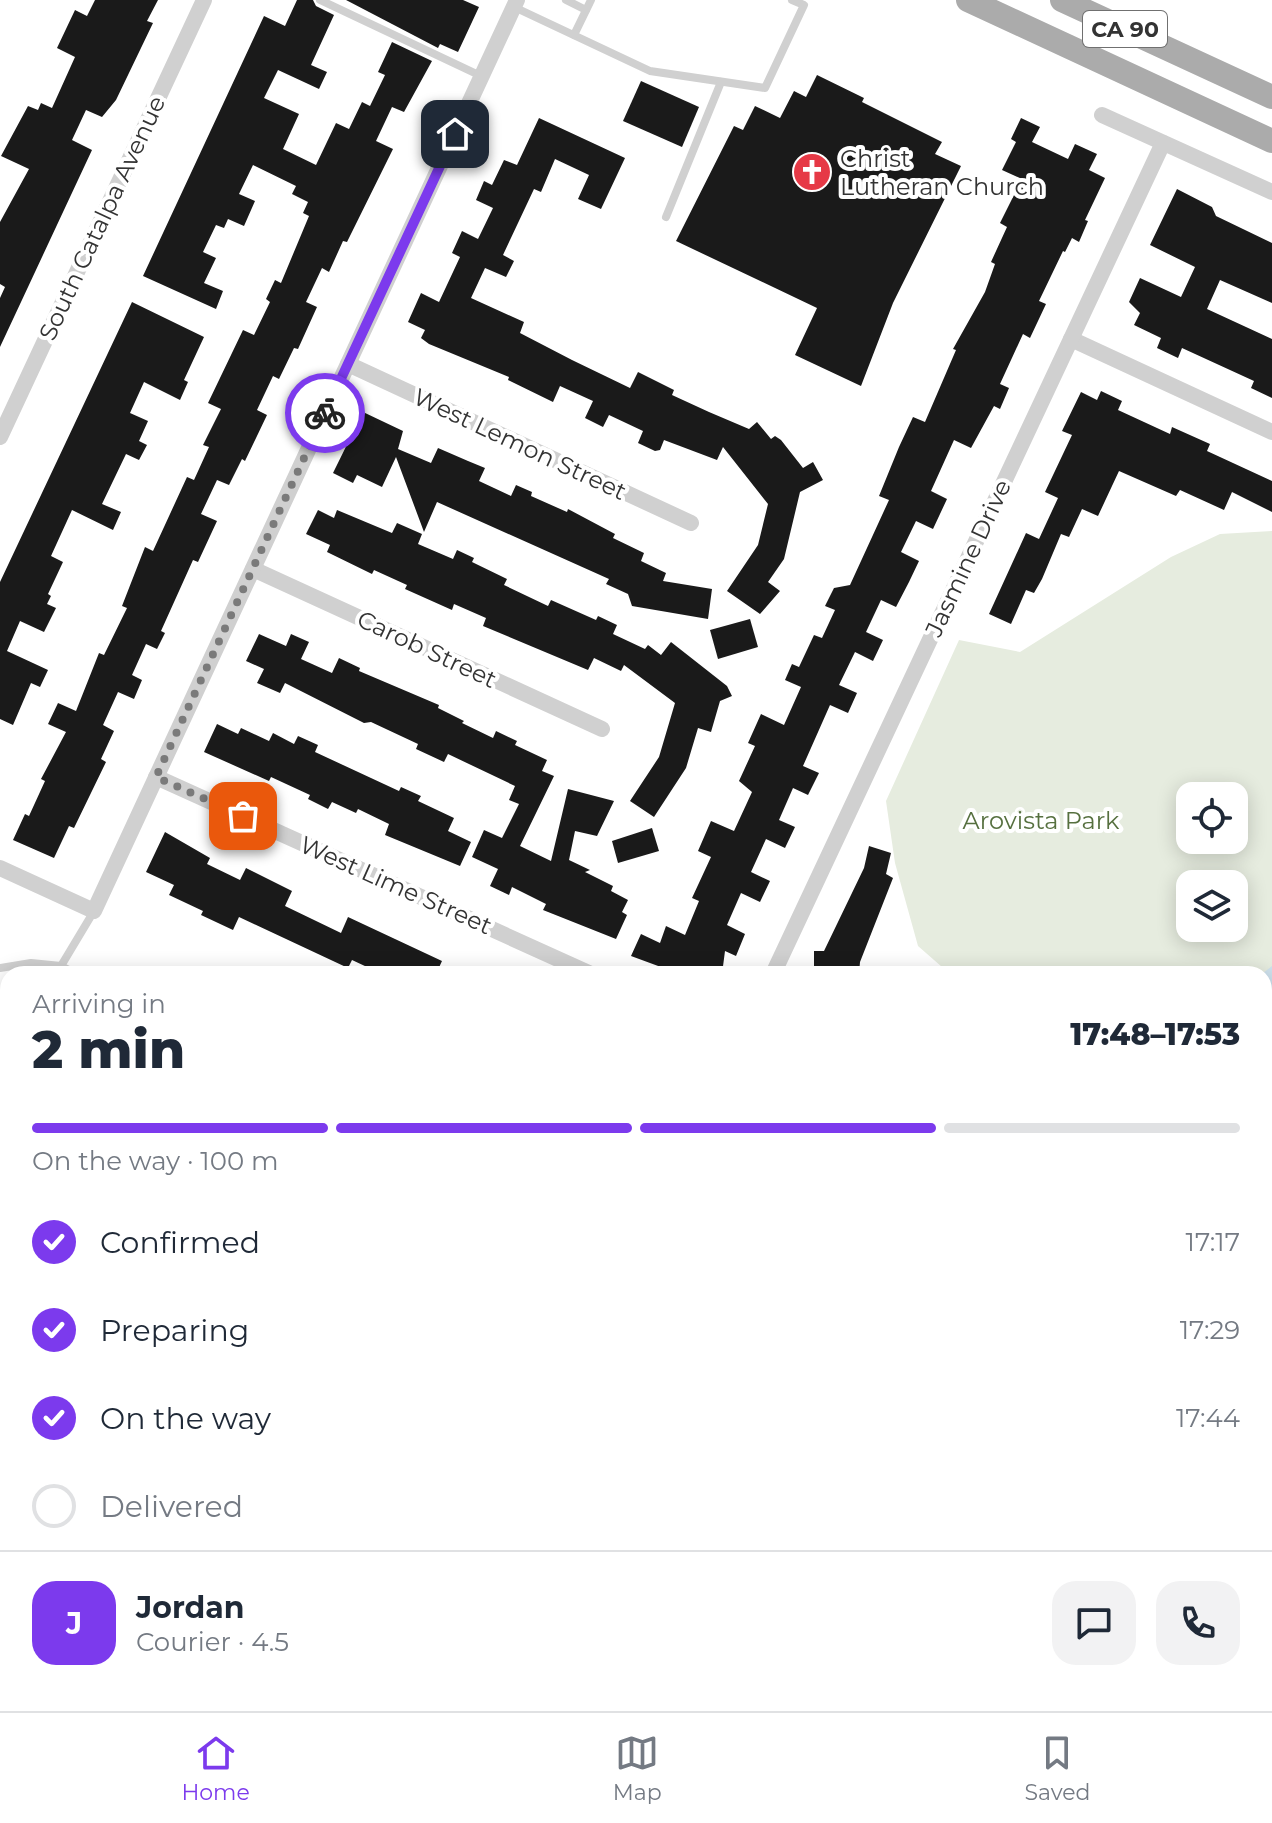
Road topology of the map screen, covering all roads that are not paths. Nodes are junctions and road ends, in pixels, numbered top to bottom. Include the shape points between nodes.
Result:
1 (204, 0) edge
2 (320, 0) edge
3 (566, 0) edge
4 (591, 0) edge
5 (792, 0) edge
6 (968, 0) edge
7 (1062, 0) edge
8 (516, 3) edge
9 (586, 10) junction
10 (574, 35) junction
11 (482, 76) junction
12 (721, 82) junction
13 (1272, 97) edge
14 (1102, 115) dead end
15 (1272, 141) edge
16 (1163, 143) junction
17 (1272, 192) edge
18 (666, 217) dead end
19 (1071, 339) junction
20 (348, 364) junction
21 (1272, 432) edge
22 (0, 437) edge
23 (691, 523) dead end
24 (253, 569) junction
25 (602, 729) dead end
26 (156, 777) junction
27 (0, 868) edge
28 (94, 911) junction
29 (16, 966) edge
30 (61, 966) joint
31 (573, 966) edge
32 (777, 966) edge

1 - 22 street, South Catalpa Avenue
2 - 11 lane
3 - 9 lane
4 - 9 lane
5 - 12 lane via 804,5 765,88
6 - 15 main road, CA 90
7 - 13 main road, CA 90
8 - 10 lane
8 - 11 street
9 - 10 lane
10 - 12 lane via 650,71
11 - 20 street
12 - 18 lane
14 - 16 street
16 - 17 street
16 - 19 street, Jasmine Drive
19 - 21 street
19 - 32 street, Jasmine Drive
20 - 23 street, West Lemon Street
20 - 24 street
24 - 25 street, Carob Street
24 - 26 street
26 - 28 street
26 - 31 street, West Lime Street
27 - 28 street
28 - 30 lane
29 - 30 lane

